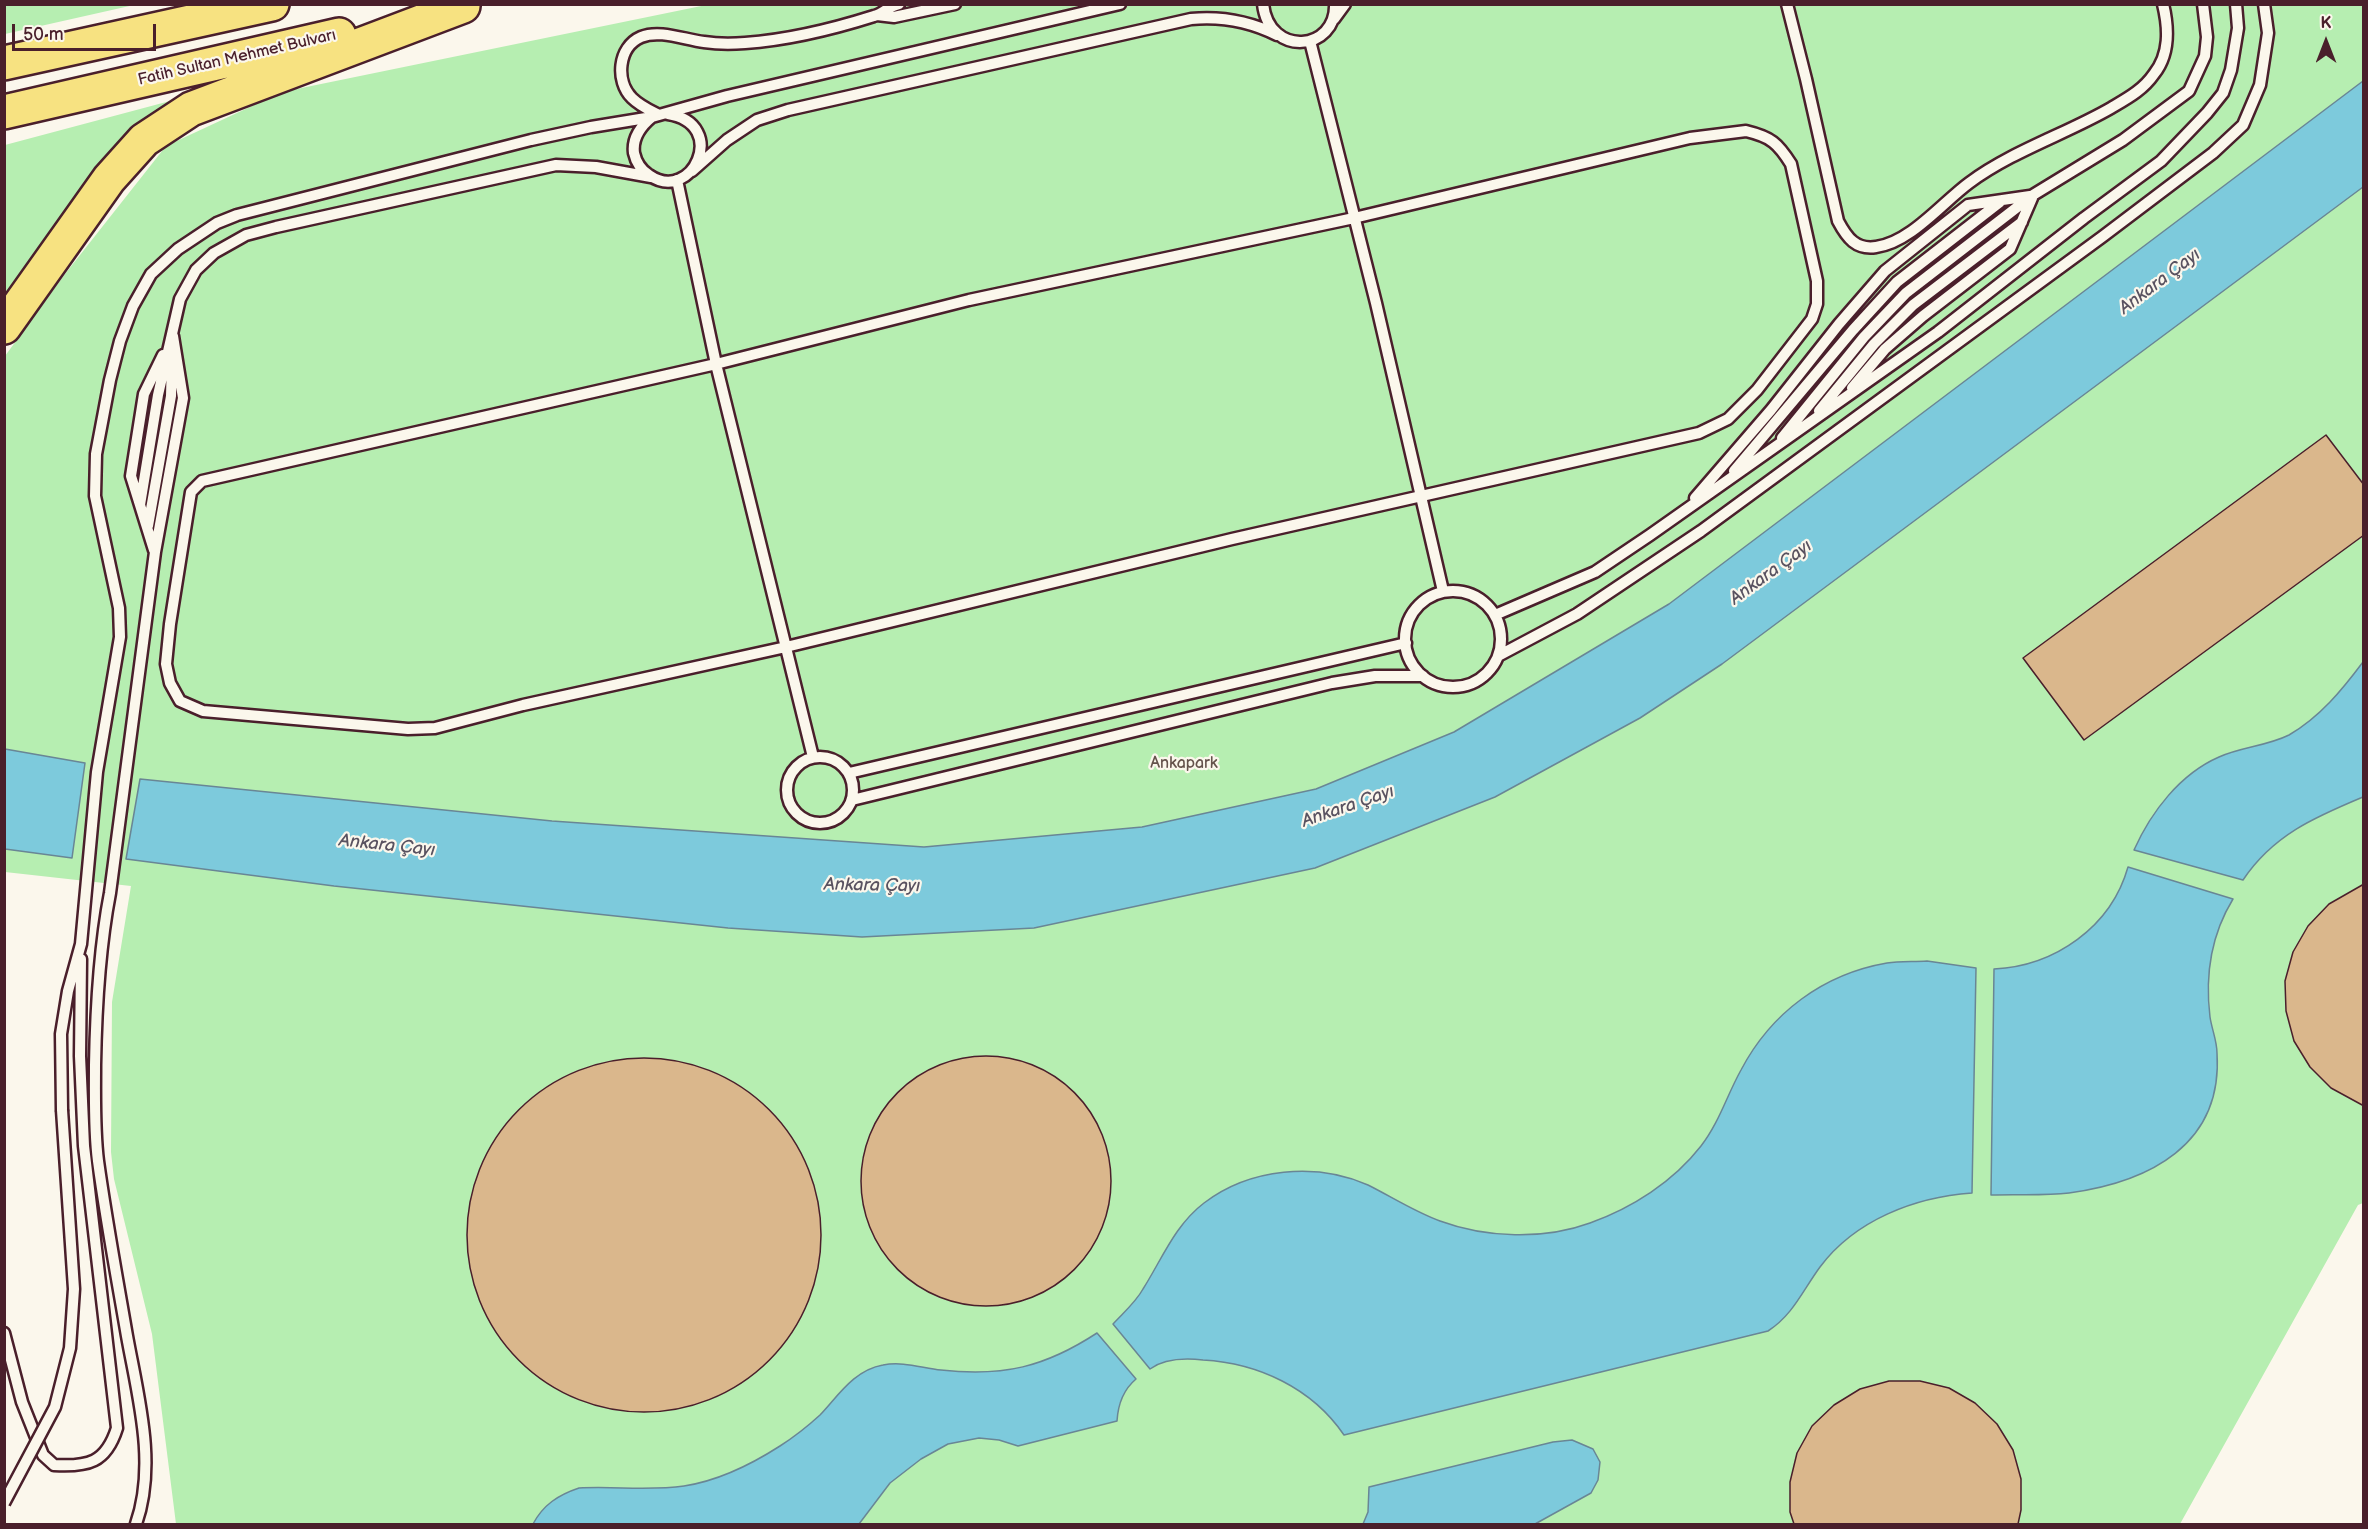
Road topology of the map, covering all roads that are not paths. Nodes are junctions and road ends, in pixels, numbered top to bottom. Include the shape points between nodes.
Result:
1 (272, 4) edge
2 (898, 4) edge
3 (955, 4) edge
4 (1120, 4) edge
5 (1263, 4) edge
6 (1335, 4) edge
7 (1345, 4) edge
8 (1787, 4) edge
9 (2163, 4) edge
10 (2203, 4) edge
11 (2236, 4) edge
12 (2264, 4) edge
13 (466, 5) edge
14 (877, 15) junction
15 (1333, 19) junction
16 (1277, 35) junction
17 (1310, 41) junction
18 (4, 63) edge
19 (4, 112) edge
20 (659, 115) junction
21 (692, 171) junction
22 (651, 177) junction
23 (677, 180) junction
24 (2033, 195) junction
25 (2003, 200) junction
26 (1354, 218) junction
27 (2022, 222) junction
28 (4, 327) edge
29 (173, 336) junction
30 (716, 364) junction
31 (1841, 400) junction
32 (1808, 424) junction
33 (1775, 447) junction
34 (1726, 481) junction
35 (1421, 497) junction
36 (1683, 511) junction
37 (148, 528) junction
38 (155, 552) junction
39 (1443, 591) junction
40 (1495, 615) junction
41 (1406, 643) junction
42 (786, 647) junction
43 (1498, 656) junction
44 (1423, 676) junction
45 (813, 757) junction
46 (849, 773) junction
47 (852, 800) junction
48 (81, 944) junction
49 (4, 1333) edge
50 (4, 1503) edge
51 (135, 1524) edge

1 - 18 highway
2 - 14 lane
3 - 14 lane via 894,17
4 - 20 lane
5 - 16 lane via 1264,16
6 - 15 lane
7 - 15 lane
8 - 9 lane via 1838,221 1846,236 1864,247 1878,247 1904,237 1971,182 2139,92 2167,52
10 - 24 lane via 2205,56 2189,91 2123,140
11 - 31 lane via 2238,28 2223,93 2161,161 1938,332
12 - 43 lane via 2268,33 2260,85 2243,125 2213,153 1701,531 1577,614
13 - 19 highway, Fatih Sultan Mehmet Bulvarı
13 - 28 highway via 191,109 144,140 109,179
14 - 20 lane via 744,44 654,34 641,37 628,46 621,63 621,77 630,96
15 - 17 lane via 1328,29
16 - 17 lane via 1298,43
16 - 21 lane via 1234,20 1191,19 788,110 757,120
17 - 26 lane
20 - 21 lane via 688,121 700,139 701,150
20 - 22 lane via 639,130 635,140 637,161
20 - 48 lane via 531,140 237,215 217,223 178,249 151,274 120,341 96,454 95,496 119,608 120,637 97,772
21 - 23 lane
22 - 23 lane
22 - 29 lane via 596,167 556,165 246,236 214,253 196,270 180,299
23 - 30 lane
24 - 25 lane
24 - 27 lane
24 - 33 lane via 1906,293 1864,337
25 - 34 lane via 1897,282
25 - 36 lane via 1968,205 1885,271
26 - 30 lane via 969,300
26 - 35 lane
26 - 35 lane via 1717,134 1746,131 1766,136 1781,148 1791,164 1817,281 1817,304 1812,319 1757,390 1728,419 1699,434
27 - 31 lane via 2010,249 1923,316 1885,350
27 - 32 lane via 1914,305 1874,344
29 - 37 lane via 171,396
29 - 37 lane via 158,395 140,505
29 - 38 lane via 183,398
30 - 42 lane
30 - 42 lane via 202,481 191,492 170,624 166,664 170,683 180,701 203,711 435,728
31 - 32 lane
32 - 33 lane
33 - 34 lane
34 - 36 lane
35 - 39 lane
35 - 42 lane
36 - 40 lane via 1595,572
37 - 38 lane
38 - 51 lane via 99,965 95,1112 98,1157 147,1474
39 - 40 lane via 1478,597
39 - 41 lane via 1418,605 1409,618
40 - 43 lane via 1501,636
41 - 44 lane via 1412,664
41 - 46 lane
42 - 45 lane
43 - 44 lane via 1482,677 1468,684 1452,687
44 - 47 lane via 1375,676 1332,683
45 - 46 lane via 835,759
45 - 47 lane via 794,768 789,778 788,800 793,810 801,818 823,824 843,815
46 - 47 lane via 854,785
48 - 49 lane via 84,1146 117,1428 103,1454 89,1464 54,1465 43,1455 22,1402
48 - 50 lane, bridge via 60,1034 74,1289 70,1348 55,1407

